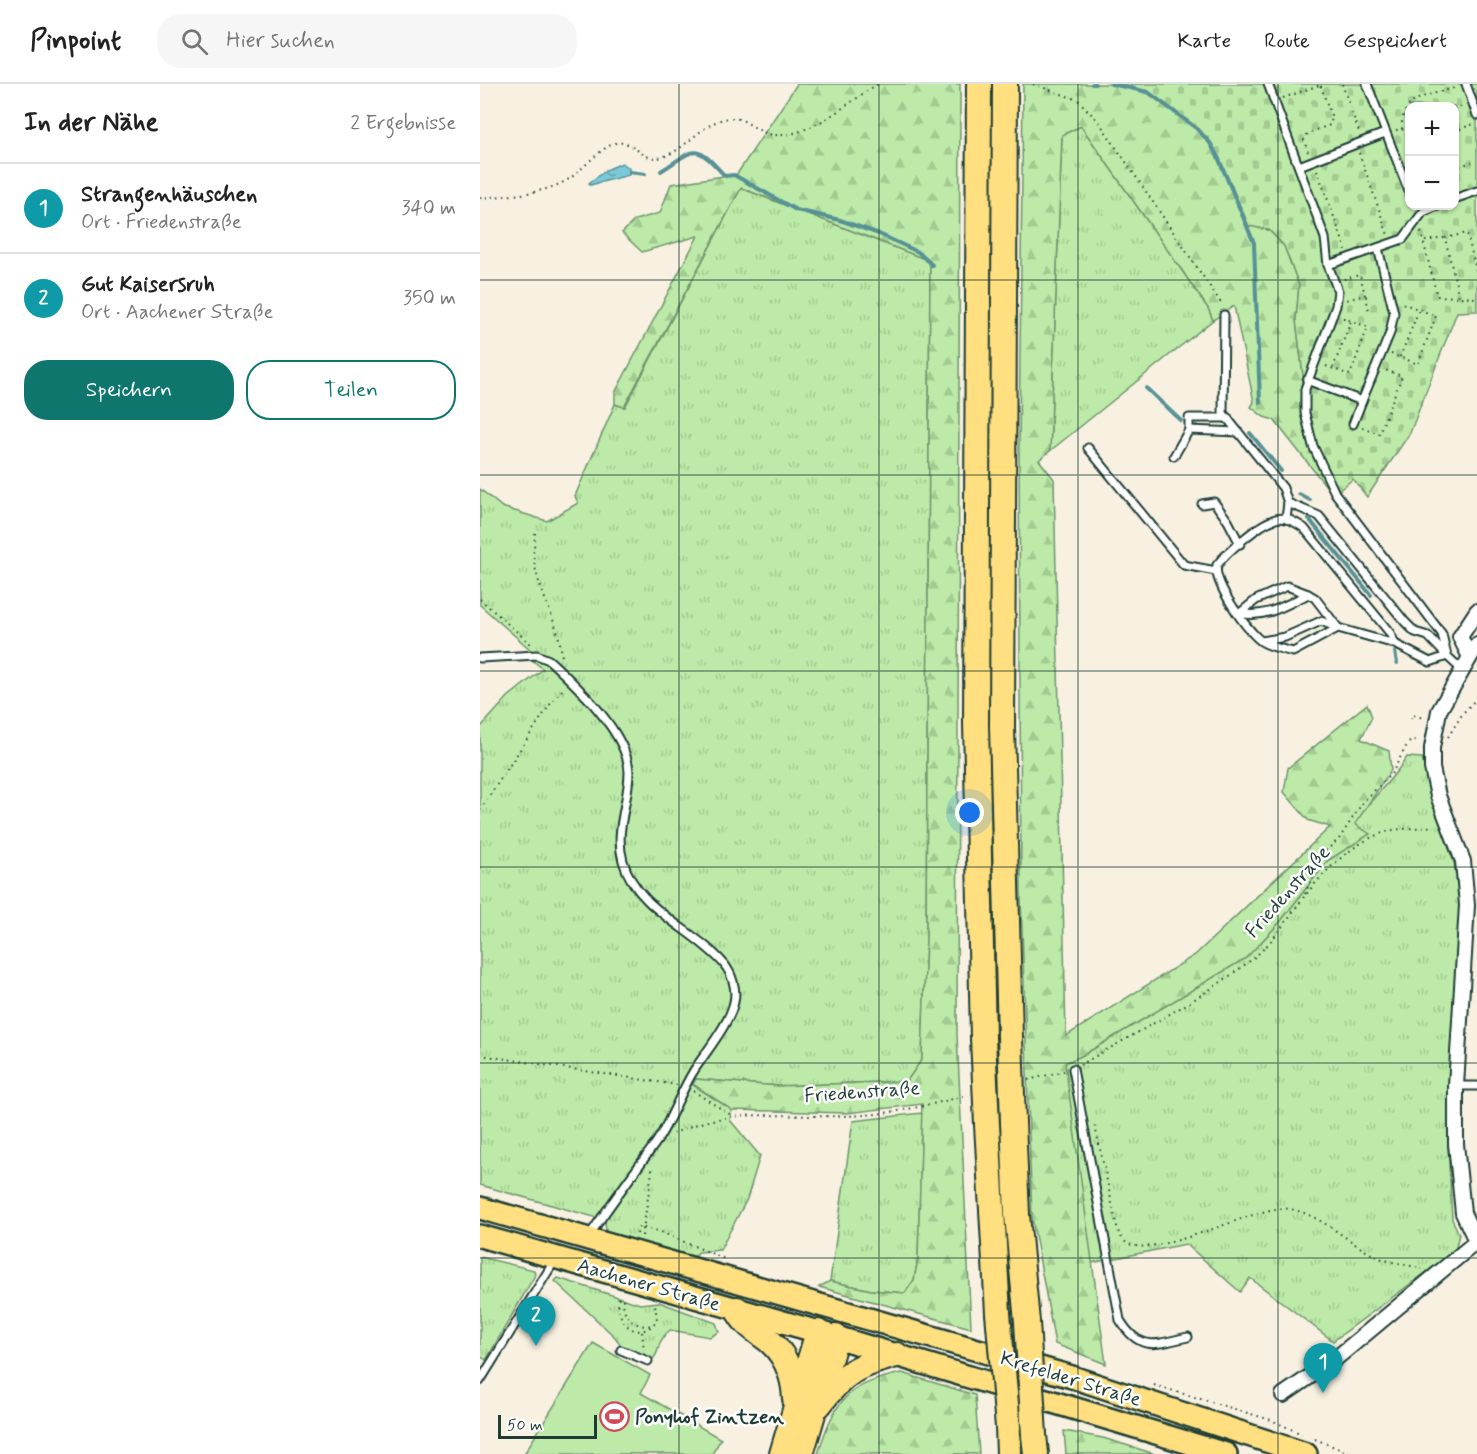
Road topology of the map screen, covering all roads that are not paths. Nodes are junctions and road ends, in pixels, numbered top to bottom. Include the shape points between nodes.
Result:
1 (1268, 84) edge
2 (1367, 84) edge
3 (1466, 84) edge
4 (979, 91) edge
5 (1005, 91) edge
6 (1477, 115) edge
7 (1385, 134) junction
8 (1299, 166) junction
9 (1405, 182) edge
10 (1477, 191) edge
11 (1459, 198) edge
12 (1421, 210) edge
13 (1378, 248) junction
14 (1328, 265) junction
15 (1224, 315) road end
16 (1307, 380) junction
17 (1362, 401) junction
18 (1228, 418) junction
19 (1353, 424) road end
20 (1189, 430) junction
21 (1239, 432) junction
22 (1088, 448) dead end
23 (1174, 456) dead end
24 (1288, 502) junction
25 (1202, 504) dead end
26 (1286, 519) junction
27 (1240, 544) junction
28 (1216, 571) junction
29 (1308, 594) junction
30 (1477, 611) edge
31 (1240, 613) junction
32 (1338, 628) junction
33 (1262, 641) junction
34 (1395, 644) junction
35 (1477, 645) edge
36 (1447, 656) junction
37 (1470, 657) junction
38 (480, 658) edge
39 (1462, 670) junction
40 (1073, 1069) road end
41 (1456, 1086) junction
42 (1477, 1086) edge
43 (480, 1208) edge
44 (480, 1236) edge
45 (587, 1238) junction
46 (1477, 1243) edge
47 (556, 1257) junction
48 (812, 1302) joint
49 (834, 1308) junction
50 (737, 1309) junction
51 (827, 1334) junction
52 (1188, 1337) dead end
53 (621, 1350) dead end
54 (897, 1355) junction
55 (645, 1360) road end
56 (480, 1381) edge
57 (1283, 1395) dead end
58 (804, 1411) junction
59 (1008, 1443) edge
60 (1035, 1444) edge
61 (782, 1454) edge
62 (801, 1454) edge
63 (1226, 1454) edge
64 (1306, 1454) edge

1 - 8 lane
2 - 7 lane
3 - 6 lane
4 - 59 highway, bridge via 976,723 983,1038
5 - 60 highway, bridge via 1002,728 1017,1215
7 - 8 lane
7 - 9 lane
8 - 14 lane via 1325,238
10 - 11 lane
12 - 13 lane via 1414,227 1403,239
13 - 14 lane
13 - 17 lane via 1394,313
14 - 16 lane via 1336,284 1337,302
15 - 18 lane via 1221,391 1223,413
16 - 17 lane
16 - 36 lane via 1305,413 1313,446 1329,483 1438,627
17 - 19 lane
18 - 20 lane via 1189,418
18 - 21 lane
20 - 21 lane
20 - 23 lane
21 - 24 lane via 1283,488
22 - 28 lane via 1184,566
24 - 26 lane
24 - 36 lane via 1319,516 1405,622 1415,632 1428,636
25 - 27 lane via 1214,502
26 - 27 lane via 1274,519
26 - 34 lane via 1304,528
27 - 28 lane via 1223,558
28 - 31 lane via 1220,586
29 - 31 lane via 1263,615
29 - 31 lane via 1287,586 1256,600
29 - 32 lane
30 - 37 street via 1460,637
31 - 33 lane
32 - 33 lane via 1320,621 1285,637
32 - 33 lane via 1293,652
32 - 34 lane
34 - 36 lane via 1430,662
35 - 37 street
36 - 39 lane
37 - 39 street
38 - 45 lane via 537,655 549,660 607,722 627,760 629,773 619,837 634,884 655,907 724,964 735,989 730,1014 685,1086 656,1143
39 - 41 street via 1436,720 1432,768 1463,861 1467,905
40 - 52 lane via 1120,1320 1139,1343 1153,1345
41 - 42 lane
41 - 46 street via 1456,1144 1463,1213
43 - 45 main road, Aachener Straße
44 - 47 main road, Aachener Straße
45 - 47 main road
45 - 48 main road, Aachener Straße
46 - 57 street via 1334,1360
47 - 50 main road, Aachener Straße
47 - 56 lane
48 - 49 main road, Krefelder Straße
49 - 51 main road
49 - 64 main road, Krefelder Straße via 1072,1377
50 - 51 main road, Aachener Straße
50 - 58 highway via 744,1324 765,1337 786,1362
51 - 54 main road, Krefelder Straße
51 - 58 highway
53 - 55 lane
54 - 58 highway via 862,1364
54 - 63 main road, Krefelder Straße
58 - 61 highway
58 - 62 highway

